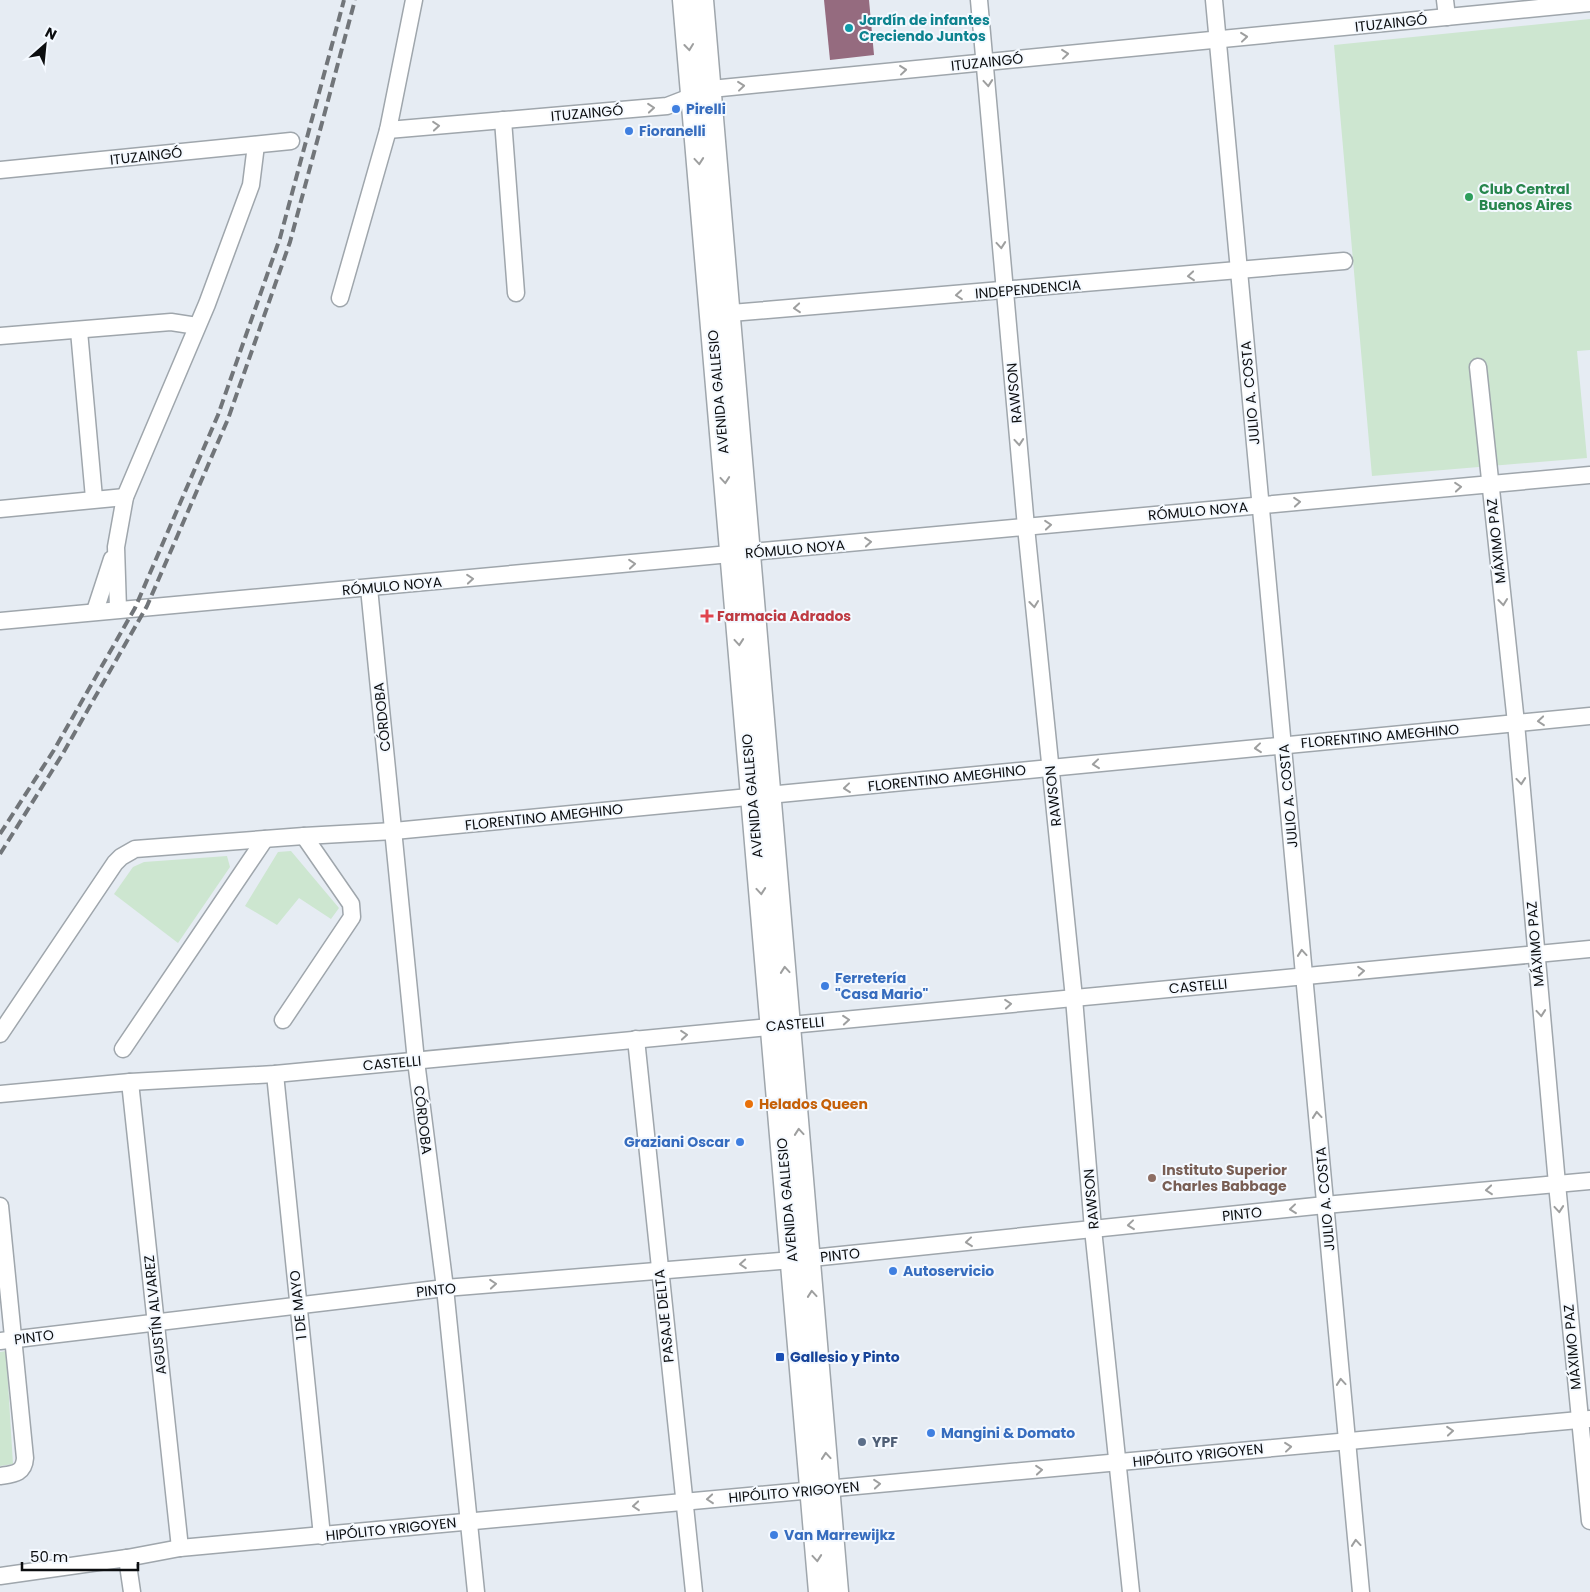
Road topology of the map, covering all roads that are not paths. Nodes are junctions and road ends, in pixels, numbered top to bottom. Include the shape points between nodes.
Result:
1 (414, 0) edge
2 (684, 0) edge
3 (702, 0) edge
4 (979, 0) edge
5 (1214, 0) edge
6 (1445, 0) edge
7 (1590, 3) edge
8 (1447, 17) junction
9 (1218, 39) junction
10 (986, 62) junction
11 (702, 92) junction
12 (504, 120) junction
13 (388, 130) junction
14 (291, 141) dead end
15 (256, 146) junction
16 (0, 170) edge
17 (1344, 262) dead end
18 (1239, 271) junction
19 (1005, 292) junction
20 (516, 293) dead end
21 (340, 298) dead end
22 (721, 314) junction
23 (198, 326) junction
24 (80, 331) junction
25 (0, 336) edge
26 (1478, 367) dead end
27 (1590, 475) edge
28 (1490, 484) junction
29 (125, 497) junction
30 (94, 498) junction
31 (1261, 506) junction
32 (0, 509) edge
33 (1026, 527) junction
34 (116, 547) junction
35 (741, 554) junction
36 (369, 588) junction
37 (118, 609) junction
38 (95, 611) junction
39 (0, 620) edge
40 (1590, 716) edge
41 (1516, 723) junction
42 (1283, 746) junction
43 (1050, 768) junction
44 (761, 796) junction
45 (394, 831) junction
46 (304, 836) junction
47 (265, 839) junction
48 (1590, 949) edge
49 (1536, 954) junction
50 (1304, 976) junction
51 (1074, 998) junction
52 (283, 1020) dead end
53 (781, 1026) junction
54 (0, 1034) edge
55 (636, 1039) junction
56 (123, 1049) dead end
57 (416, 1061) junction
58 (275, 1074) junction
59 (130, 1082) junction
60 (0, 1094) edge
61 (1590, 1181) edge
62 (1557, 1184) junction
63 (1325, 1205) junction
64 (1, 1216) edge
65 (1093, 1229) junction
66 (801, 1259) junction
67 (660, 1270) junction
68 (445, 1288) junction
69 (298, 1306) junction
70 (155, 1322) junction
71 (7, 1340) edge
72 (1585, 1419) edge
73 (1347, 1441) junction
74 (1117, 1463) junction
75 (0, 1476) edge
76 (820, 1489) junction
77 (684, 1501) junction
78 (469, 1521) junction
79 (1590, 1521) edge
80 (322, 1536) junction
81 (180, 1548) junction
82 (127, 1558) junction
83 (0, 1576) edge
84 (132, 1592) edge
85 (476, 1592) edge
86 (694, 1592) edge
87 (820, 1592) edge
88 (837, 1592) edge
89 (1131, 1592) edge
90 (1361, 1592) edge

1 - 13 street
2 -> 11 main road, AVENIDA GALLESIO
3 - 11 main road, AVENIDA GALLESIO
4 - 10 street, RAWSON
5 - 9 street, JULIO A. COSTA
6 - 8 street
7 - 8 street, ITUZAINGÓ
9 -> 8 street, ITUZAINGÓ
10 -> 9 street, ITUZAINGÓ
9 - 18 street, JULIO A. COSTA
11 -> 10 street, ITUZAINGÓ
10 -> 19 street, RAWSON
12 -> 11 street, ITUZAINGÓ via 667,106
11 - 22 main road, AVENIDA GALLESIO
13 -> 12 street, ITUZAINGÓ
12 - 20 street
13 - 21 street
14 - 15 street, ITUZAINGÓ
15 - 16 street, ITUZAINGÓ
15 - 23 street via 251,185
17 - 18 street, INDEPENDENCIA
18 -> 19 street, INDEPENDENCIA
18 - 31 street, JULIO A. COSTA
19 -> 22 street, INDEPENDENCIA
19 -> 33 street, RAWSON
22 - 35 main road, AVENIDA GALLESIO
23 - 24 street via 171,322
23 - 29 street
24 - 25 street
24 - 30 street
26 - 28 street, MÁXIMO PAZ
27 - 28 street, RÓMULO NOYA
31 -> 28 street, RÓMULO NOYA
28 -> 41 street, MÁXIMO PAZ
29 - 30 street
29 - 34 street
30 - 32 street
33 -> 31 street, RÓMULO NOYA
31 - 42 street, JULIO A. COSTA
35 -> 33 street, RÓMULO NOYA
33 -> 43 street, RAWSON
34 - 37 street
34 - 38 street
36 -> 35 street, RÓMULO NOYA
35 - 44 main road, AVENIDA GALLESIO
36 - 37 street, RÓMULO NOYA
36 - 45 street, CÓRDOBA
37 - 38 street, RÓMULO NOYA
38 - 39 street, RÓMULO NOYA
40 -> 41 street, FLORENTINO AMEGHINO
41 - 42 street, FLORENTINO AMEGHINO
41 -> 49 street, MÁXIMO PAZ
42 -> 43 street, FLORENTINO AMEGHINO
50 -> 42 street, JULIO A. COSTA
43 -> 44 street, FLORENTINO AMEGHINO
43 - 51 street, RAWSON
44 - 45 street, FLORENTINO AMEGHINO
44 - 53 main road, AVENIDA GALLESIO
45 - 46 street, FLORENTINO AMEGHINO
45 - 57 street, CÓRDOBA
46 - 47 street, FLORENTINO AMEGHINO
46 - 52 street via 352,904 352,917
47 - 54 street, FLORENTINO AMEGHINO via 135,849 121,857
47 - 56 street
48 - 49 street, CASTELLI
50 -> 49 street, CASTELLI
49 -> 62 street, MÁXIMO PAZ
50 - 51 street, CASTELLI
63 -> 50 street, JULIO A. COSTA
53 -> 51 street, CASTELLI
51 - 65 street, RAWSON
55 -> 53 street, CASTELLI
53 - 66 main road, AVENIDA GALLESIO
55 - 57 street, CASTELLI
55 - 67 street, PASAJE DELTA
57 - 58 street, CASTELLI
57 - 68 street, CÓRDOBA
58 - 59 street, CASTELLI
58 - 69 street, 1 DE MAYO
59 - 60 street, CASTELLI
59 - 70 street, AGUSTÍN ALVAREZ
61 - 62 street, PINTO
62 -> 63 street, PINTO
62 -> 72 street, MÁXIMO PAZ
63 -> 65 street, PINTO
73 -> 63 street, JULIO A. COSTA
64 - 71 street
65 -> 66 street, PINTO
65 - 74 street, RAWSON
66 -> 67 street, PINTO
66 - 76 main road, AVENIDA GALLESIO
68 -> 67 street, PINTO
67 - 77 street, PASAJE DELTA
68 - 69 street, PINTO
68 - 78 street, CÓRDOBA
69 - 70 street, PINTO
69 - 80 street, 1 DE MAYO
70 - 71 street, PINTO
70 - 81 street, AGUSTÍN ALVAREZ
71 - 75 street via 26,1458 18,1473
73 -> 72 street, HIPÓLITO YRIGOYEN
72 - 79 street, MÁXIMO PAZ
74 -> 73 street, HIPÓLITO YRIGOYEN
90 -> 73 street, JULIO A. COSTA
76 -> 74 street, HIPÓLITO YRIGOYEN
74 - 89 street, RAWSON
76 -> 77 street, HIPÓLITO YRIGOYEN
76 -> 87 main road, AVENIDA GALLESIO
76 - 88 main road, AVENIDA GALLESIO
77 -> 78 street, HIPÓLITO YRIGOYEN
77 - 86 street, PASAJE DELTA
78 - 80 street, HIPÓLITO YRIGOYEN
78 - 85 street, CÓRDOBA
80 - 81 street, HIPÓLITO YRIGOYEN
81 - 82 street, HIPÓLITO YRIGOYEN
82 - 83 street, HIPÓLITO YRIGOYEN
82 - 84 street

